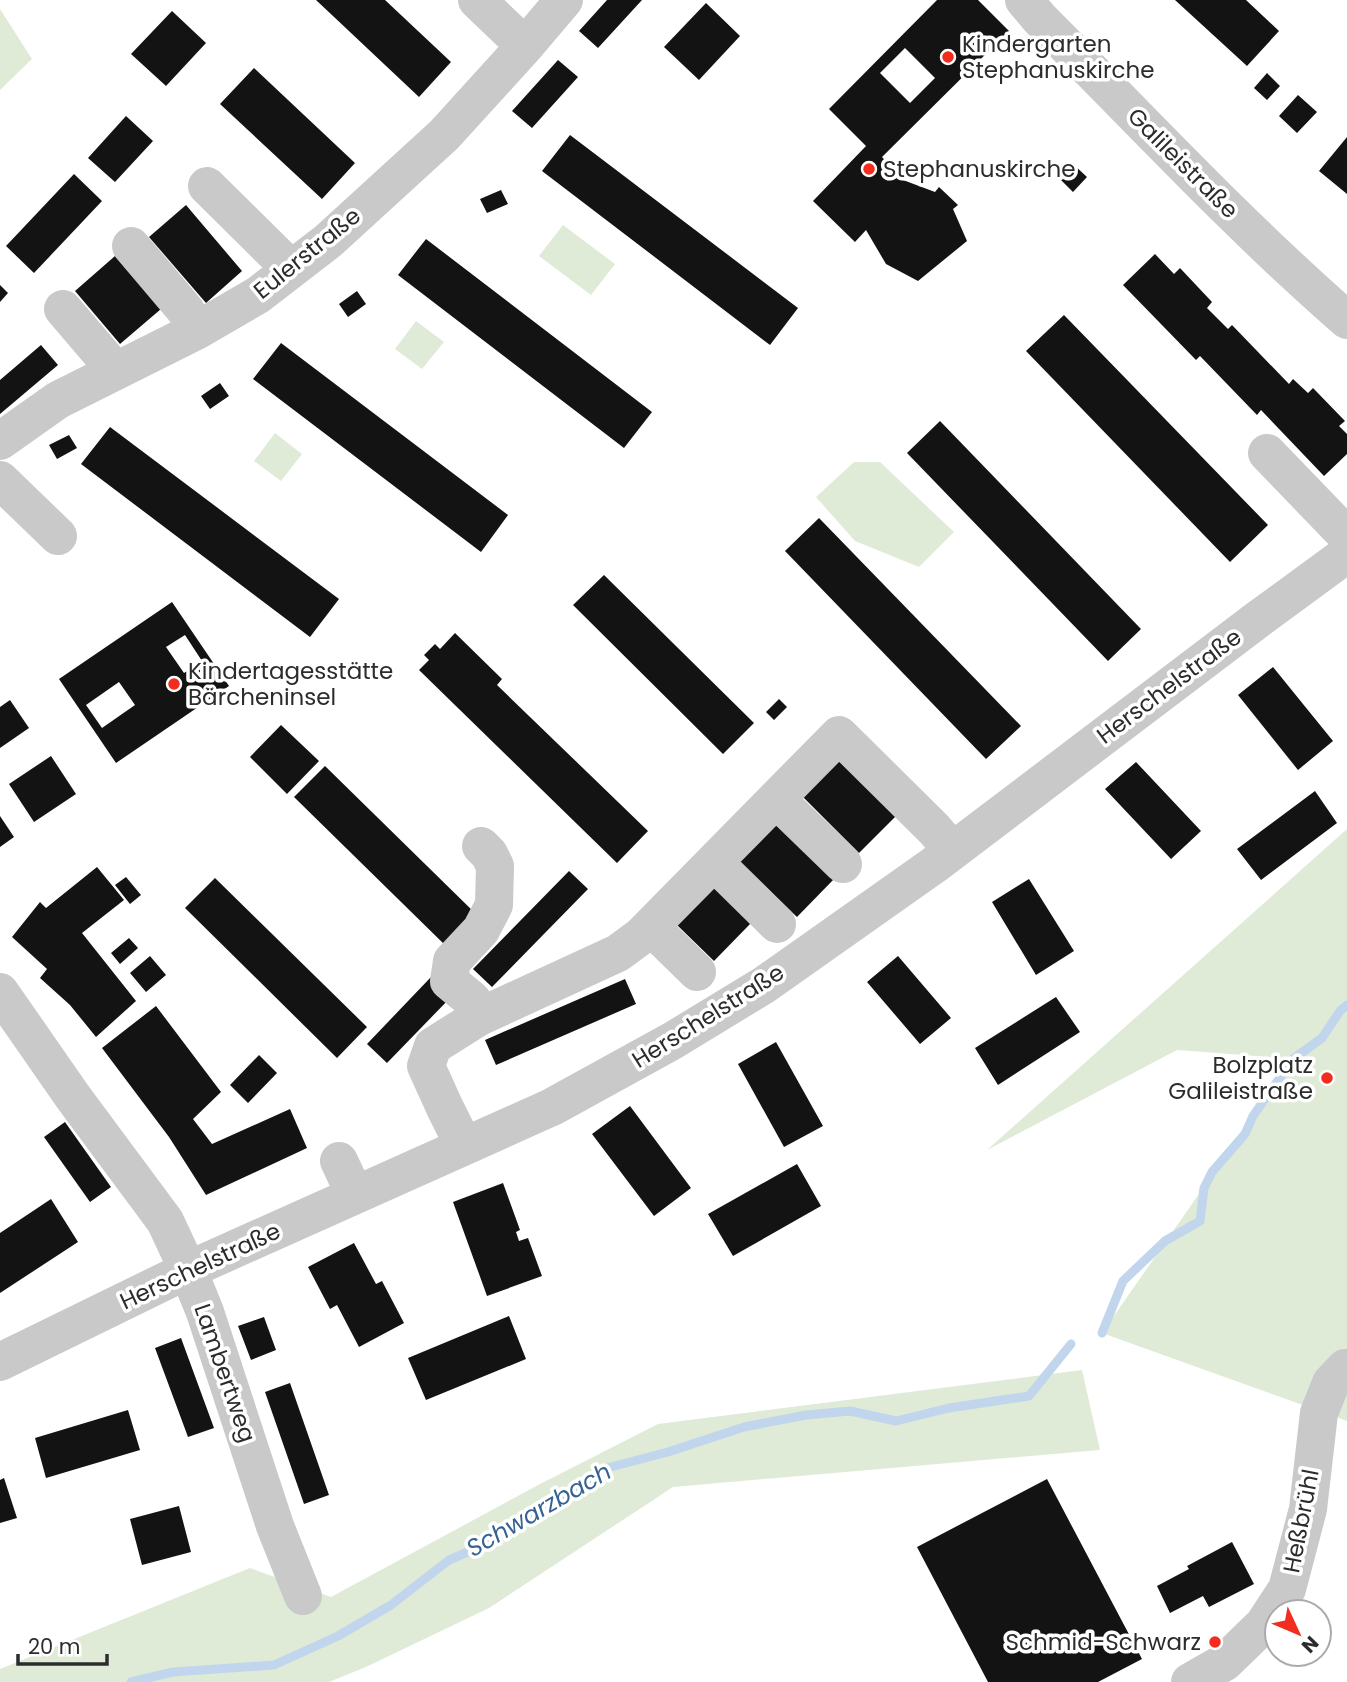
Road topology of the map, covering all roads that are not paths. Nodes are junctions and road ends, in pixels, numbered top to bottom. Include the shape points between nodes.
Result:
1 (477, 0) edge
2 (564, 0) edge
3 (1041, 6) edge
4 (525, 46) junction
5 (206, 186) dead end
6 (131, 246) dead end
7 (292, 269) junction
8 (64, 309) dead end
9 (1347, 320) edge
10 (196, 331) junction
11 (111, 373) junction
12 (0, 441) edge
13 (1267, 453) dead end
14 (0, 480) edge
15 (58, 536) dead end
16 (1347, 536) edge
17 (1347, 554) edge
18 (776, 799) junction
19 (481, 846) dead end
20 (952, 850) junction
21 (714, 862) junction
22 (843, 864) dead end
23 (777, 923) dead end
24 (651, 927) junction
25 (696, 972) dead end
26 (0, 992) edge
27 (479, 1017) junction
28 (464, 1146) junction
29 (188, 1270) junction
30 (0, 1362) edge
31 (1347, 1369) edge
32 (303, 1596) dead end
33 (1190, 1682) edge

1 - 4 street
2 - 4 street, Eulerstraße
3 - 9 street, Galileistraße via 1198,179
4 - 7 street, Eulerstraße via 444,135
5 - 7 street
6 - 10 street via 186,311
7 - 10 street, Eulerstraße
8 - 11 street via 104,357
10 - 11 street, Eulerstraße
11 - 12 street, Eulerstraße via 58,400
13 - 16 street
14 - 15 street
17 - 20 street, Herschelstraße
18 - 20 street via 839,735
18 - 21 street
18 - 22 street
19 - 27 street via 495,866 494,905 481,930 452,961 449,981 472,1000
20 - 28 street, Herschelstraße via 764,985 552,1107
21 - 23 street
21 - 24 street
24 - 25 street
24 - 27 street via 618,953
26 - 29 street, Lambertweg via 165,1221
27 - 28 street via 433,1046 426,1066
28 - 29 street, Herschelstraße via 347,1178
29 - 30 street, Herschelstraße
29 - 32 street, Lambertweg
31 - 33 street, Heßbrühl via 1331,1383 1319,1413 1308,1509 1287,1589 1264,1625 1225,1661

